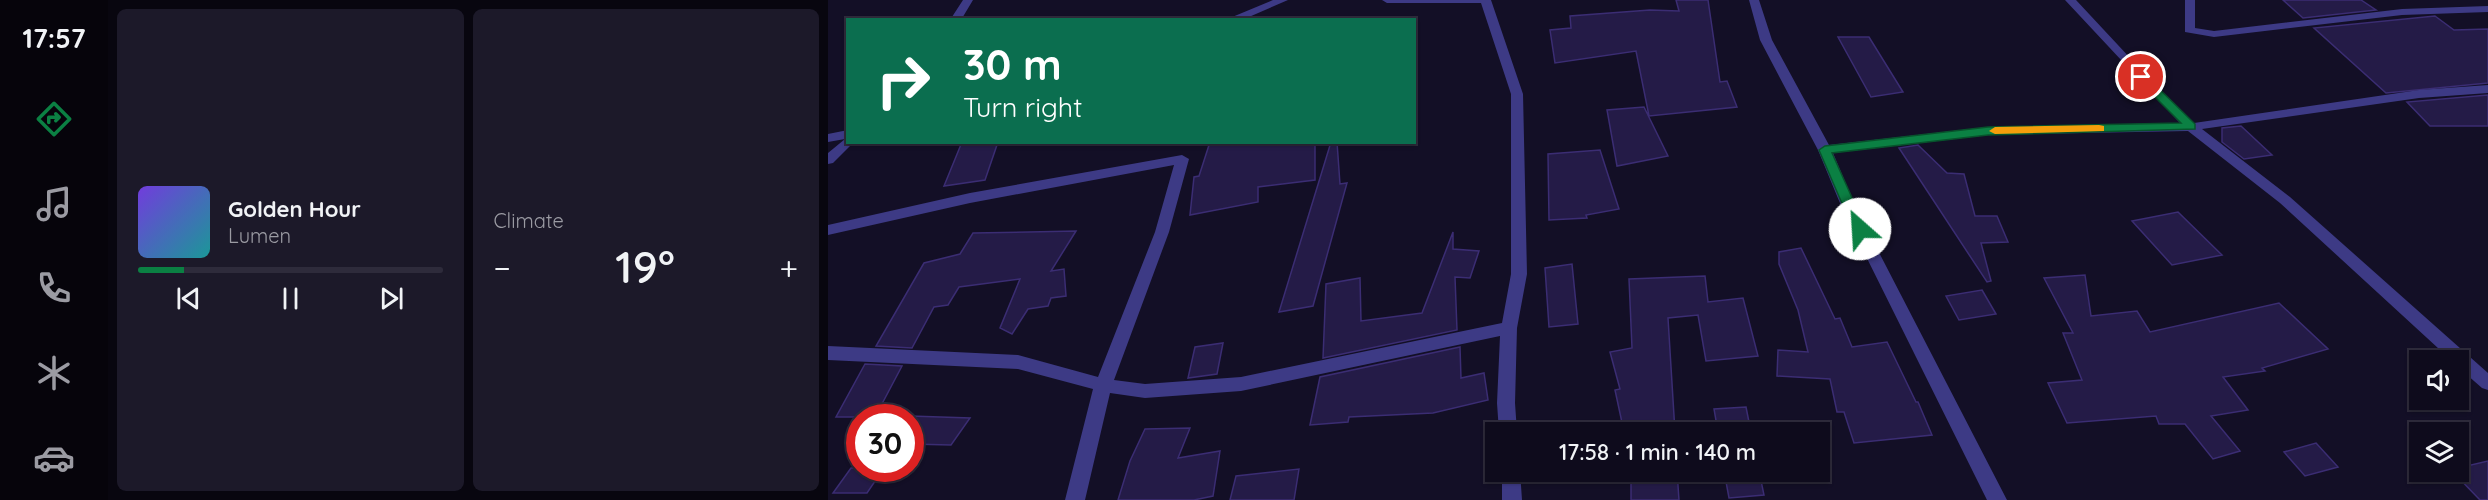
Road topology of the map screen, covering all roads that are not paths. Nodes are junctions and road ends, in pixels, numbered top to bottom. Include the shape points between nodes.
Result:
1 (968, 0) edge
2 (1283, 0) edge
3 (1387, 0) edge
4 (1479, 0) edge
5 (1486, 0) edge
6 (1754, 0) edge
7 (2070, 0) edge
8 (2190, 0) edge
9 (2476, 0) edge
10 (2488, 9) edge
11 (956, 18) edge
12 (1235, 18) edge
13 (2488, 89) edge
14 (2191, 126) junction
15 (846, 134) edge
16 (828, 138) edge
17 (846, 144) edge
18 (1825, 150) junction
19 (828, 160) edge
20 (828, 230) edge
21 (1509, 328) junction
22 (828, 353) edge
23 (2488, 383) edge
24 (1103, 385) junction
25 (1507, 422) edge
26 (1511, 482) edge
27 (1075, 500) edge
28 (1512, 500) edge
29 (1997, 500) edge

1 - 11 street
2 - 12 street
3 - 4 street
5 - 21 street via 1517,94 1519,274
6 - 18 street via 1766,40
7 - 14 street
8 - 10 street via 2189,30 2214,34 2402,12
9 - 10 street
13 - 14 street via 2419,94
14 - 18 street via 1988,131
14 - 23 street via 2285,200
15 - 16 street
17 - 19 street
18 - 29 street via 1849,208
20 - 24 street via 970,198 1182,159 1162,232
21 - 24 street via 1241,384 1145,391
21 - 25 street
22 - 24 street via 1018,362
24 - 27 street
26 - 28 street

